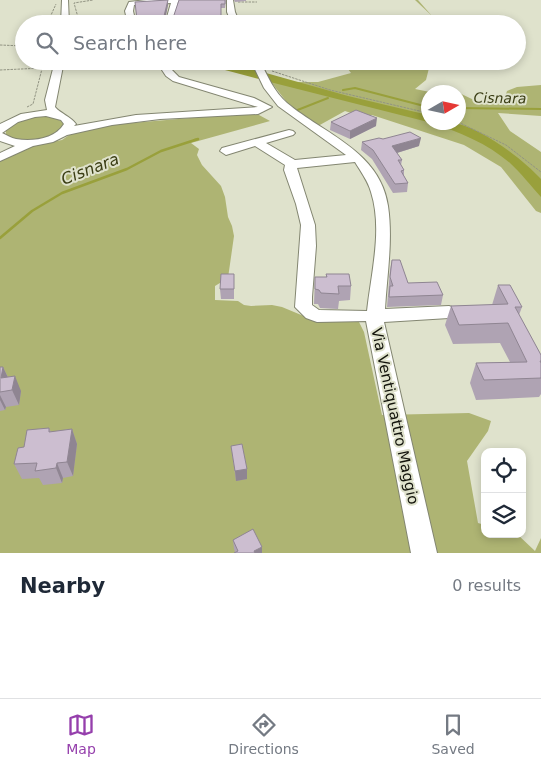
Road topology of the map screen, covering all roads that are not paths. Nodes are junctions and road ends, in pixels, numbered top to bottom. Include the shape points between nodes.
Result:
1 (175, 0) edge
2 (181, 0) edge
3 (65, 1) edge
4 (230, 1) edge
5 (65, 15) edge
6 (130, 15) edge
7 (171, 15) edge
8 (231, 15) edge
9 (58, 70) edge
10 (167, 70) edge
11 (261, 70) edge
12 (50, 100) junction
13 (26, 112) junction
14 (62, 117) junction
15 (106, 122) junction
16 (65, 132) junction
17 (289, 133) dead end
18 (1, 134) edge
19 (256, 142) junction
20 (32, 143) junction
21 (226, 151) dead end
22 (0, 157) edge
23 (358, 158) junction
24 (294, 165) junction
25 (448, 312) dead end
26 (369, 316) junction
27 (424, 553) edge

1 - 2 street
1 - 6 street via 131,3
1 - 7 street
3 - 5 street
4 - 8 street
9 - 12 street
10 - 15 street via 176,79 250,100 266,108
11 - 23 street, Via Ventiquattro Maggio via 267,75 272,93 289,110
12 - 13 street via 41,109
12 - 14 street via 50,107
13 - 14 street
13 - 18 street
14 - 15 street
14 - 16 street via 70,124
15 - 16 street
16 - 20 street
17 - 19 street
18 - 20 street via 18,143
19 - 21 street
19 - 24 street
20 - 22 street
23 - 24 street
23 - 26 street, Via Ventiquattro Maggio via 372,176 382,212 382,257
24 - 26 street via 290,170 308,223 304,307 317,316
25 - 26 street
26 - 27 street, Via Ventiquattro Maggio via 376,334

